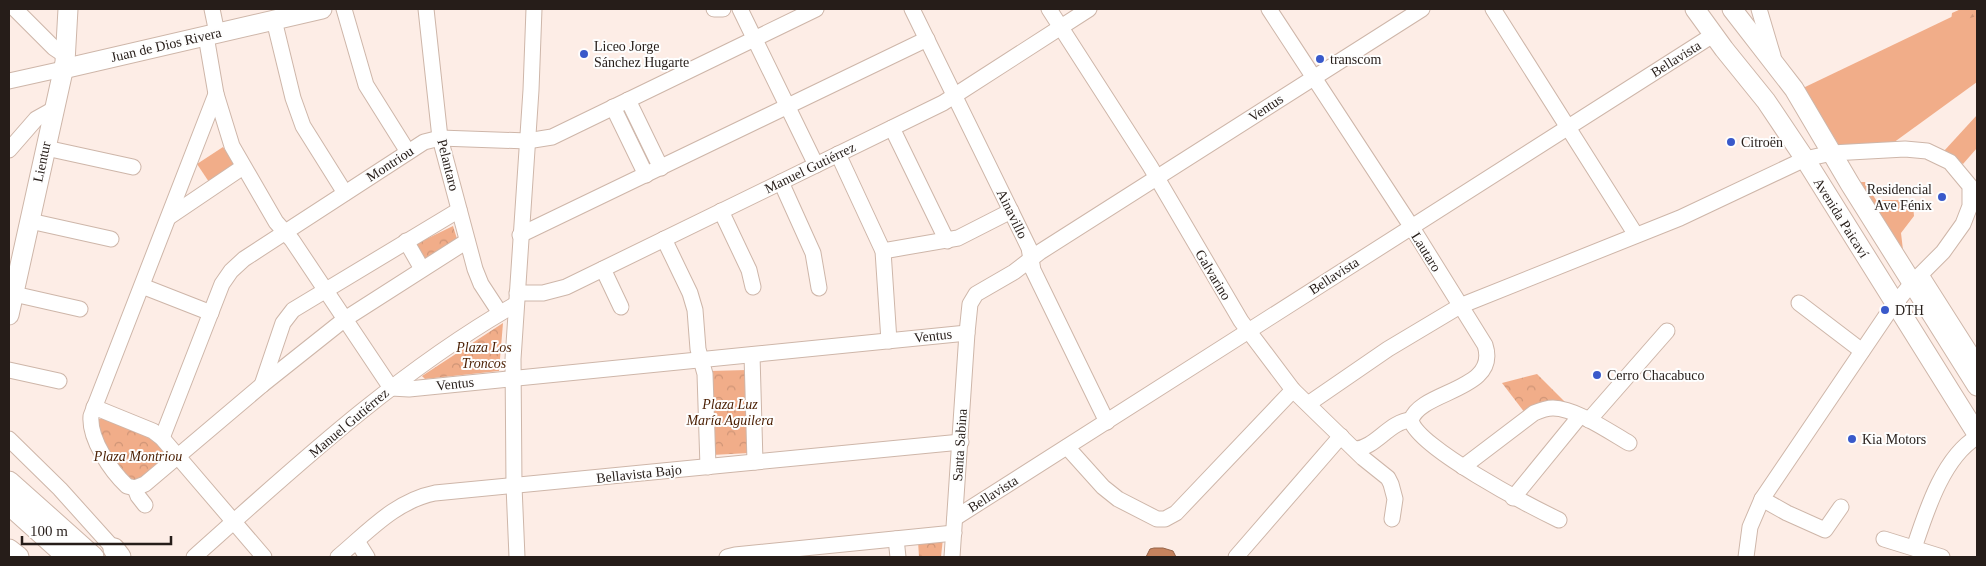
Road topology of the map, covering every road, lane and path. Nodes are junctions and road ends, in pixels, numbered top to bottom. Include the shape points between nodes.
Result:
1 (15, 9) edge
2 (68, 9) edge
3 (212, 9) edge
4 (322, 9) edge
5 (344, 9) edge
6 (426, 9) edge
7 (534, 9) edge
8 (714, 9) edge
9 (723, 9) edge
10 (731, 9) edge
11 (740, 9) edge
12 (816, 9) edge
13 (912, 9) edge
14 (1049, 9) edge
15 (1089, 9) edge
16 (1269, 9) edge
17 (1422, 9) edge
18 (1493, 9) edge
19 (1695, 9) edge
20 (1732, 9) edge
21 (1759, 9) edge
22 (274, 20) junction
23 (1061, 27) junction
24 (211, 34) junction
25 (1713, 35) junction
26 (927, 39) junction
27 (751, 40) junction
28 (65, 62) junction
29 (1778, 69) junction
30 (1314, 78) junction
31 (9, 81) edge
32 (216, 94) junction
33 (955, 96) junction
34 (628, 100) junction
35 (613, 108) junction
36 (784, 108) junction
37 (54, 109) junction
38 (1567, 127) junction
39 (892, 128) junction
40 (440, 138) junction
41 (527, 141) junction
42 (46, 148) junction
43 (9, 150) edge
44 (408, 152) junction
45 (1832, 153) junction
46 (838, 154) junction
47 (1805, 160) junction
48 (816, 165) junction
49 (133, 167) dead end
50 (243, 167) junction
51 (661, 168) junction
52 (646, 175) junction
53 (1156, 178) junction
54 (781, 182) junction
55 (345, 193) junction
56 (459, 210) junction
57 (721, 211) junction
58 (1011, 211) junction
59 (169, 217) junction
60 (30, 221) junction
61 (1411, 226) junction
62 (286, 232) junction
63 (520, 235) junction
64 (1636, 235) junction
65 (111, 239) dead end
66 (664, 239) junction
67 (406, 241) junction
68 (467, 241) junction
69 (947, 241) junction
70 (883, 251) junction
71 (1031, 259) junction
72 (603, 269) junction
73 (14, 270) edge
74 (422, 270) junction
75 (1917, 279) junction
76 (142, 286) junction
77 (753, 287) dead end
78 (819, 288) dead end
79 (325, 289) junction
80 (14, 294) junction
81 (517, 298) junction
82 (1799, 303) dead end
83 (1895, 304) junction
84 (1460, 306) junction
85 (621, 307) dead end
86 (80, 309) dead end
87 (211, 313) junction
88 (500, 314) junction
89 (9, 315) edge
90 (345, 319) junction
91 (1249, 330) junction
92 (1667, 331) dead end
93 (967, 333) junction
94 (889, 341) junction
95 (1862, 351) junction
96 (752, 354) junction
97 (701, 360) junction
98 (1977, 363) edge
99 (9, 370) edge
100 (513, 378) junction
101 (59, 381) dead end
102 (262, 385) junction
103 (1977, 386) edge
104 (391, 388) junction
105 (1293, 390) junction
106 (1308, 404) junction
107 (94, 407) junction
108 (1585, 418) junction
109 (1411, 420) junction
110 (1106, 422) junction
111 (1977, 435) edge
112 (1340, 436) junction
113 (162, 438) junction
114 (9, 439) edge
115 (961, 442) junction
116 (1629, 443) dead end
117 (1067, 447) junction
118 (1356, 449) junction
119 (178, 456) junction
120 (755, 462) junction
121 (708, 467) junction
122 (1463, 467) junction
123 (9, 482) edge
124 (514, 486) junction
125 (135, 488) junction
126 (1513, 498) junction
127 (1762, 499) junction
128 (9, 504) edge
129 (145, 505) dead end
130 (1841, 507) dead end
131 (1392, 519) dead end
132 (1560, 520) dead end
133 (234, 522) junction
134 (954, 526) junction
135 (896, 539) junction
136 (1884, 539) dead end
137 (357, 542) junction
138 (1914, 548) junction
139 (9, 550) edge
140 (855, 550) edge
141 (812, 552) edge
142 (770, 554) edge
143 (120, 555) edge
144 (18, 557) edge
145 (68, 557) edge
146 (93, 557) edge
147 (194, 557) edge
148 (264, 557) edge
149 (338, 557) edge
150 (367, 557) edge
151 (517, 557) edge
152 (727, 557) edge
153 (898, 557) edge
154 (952, 557) edge
155 (1236, 557) edge
156 (1746, 557) edge
157 (1942, 557) edge

1 - 28 street
2 - 28 main road, Lientur
3 - 24 street
4 - 22 main road, Juan de Dios Rivera
5 - 44 street via 366,85
6 - 40 street, Pelantaro
7 - 41 street
8 - 9 street
10 - 27 street
11 - 27 street
12 - 27 street, Montriou
13 - 26 street, Ainavillo
14 - 23 street, Galvarino
15 - 23 street, Manuel Gutiérrez
16 - 30 street, Lautaro
17 - 30 street, Ventus
18 - 38 street
19 - 25 main road, Avenida Paicaví
20 - 29 main road, Avenida Paicaví
21 - 29 street
22 - 24 main road, Juan de Dios Rivera
22 - 55 street via 302,126
23 - 33 street, Manuel Gutiérrez
23 - 53 street, Galvarino
24 - 28 main road, Juan de Dios Rivera
24 - 32 street
25 - 38 street, Bellavista
25 - 47 main road, Avenida Paicaví via 1766,102
26 - 33 street, Ainavillo
26 - 36 street
27 - 34 street, Montriou
27 - 36 street
28 - 31 street, Juan de Dios Rivera
28 - 37 main road, Lientur
29 - 45 main road, Avenida Paicaví
30 - 53 street, Ventus
30 - 61 street, Lautaro
32 - 50 street via 232,146
32 - 59 street
33 - 39 street, Manuel Gutiérrez
33 - 58 street, Ainavillo
34 - 35 street, Montriou
34 - 51 street
35 - 41 street, Montriou via 559,134
35 - 52 street
36 - 48 street
36 - 51 street
37 - 42 main road, Lientur
37 - 43 street via 36,119
38 - 61 street, Bellavista
38 - 64 street
39 - 46 street, Manuel Gutiérrez
39 - 69 street
40 - 41 street, Montriou
40 - 44 street, Montriou via 424,142
40 - 56 street, Pelantaro
41 - 63 street
42 - 49 street
42 - 60 main road, Lientur
44 - 55 street, Montriou
45 - 47 street
45 - 75 main road, Avenida Paicaví
45 - 75 street via 1920,150 1945,159 1964,177 1971,188 1965,220
46 - 48 street, Manuel Gutiérrez
46 - 70 street
47 - 64 street
47 - 83 main road, Avenida Paicaví
48 - 54 street, Manuel Gutiérrez
50 - 59 street
50 - 62 street via 276,222
51 - 52 street
52 - 63 street
53 - 71 street, Ventus
53 - 91 street, Galvarino
54 - 57 street, Manuel Gutiérrez
54 - 78 street via 813,252
55 - 62 street, Montriou
56 - 67 street
56 - 68 street, Pelantaro
57 - 66 street, Manuel Gutiérrez
57 - 77 street
58 - 69 street
58 - 71 street, Ainavillo
59 - 76 street
60 - 65 street
60 - 73 main road, Lientur
61 - 84 street, Lautaro
61 - 91 street, Bellavista
62 - 79 street
62 - 87 street, Montriou via 231,271 222,284
63 - 81 street
64 - 84 street
66 - 72 street, Manuel Gutiérrez
66 - 97 street via 692,301
67 - 74 street
67 - 79 street
68 - 74 street
68 - 88 street, Pelantaro via 478,276
69 - 70 street
70 - 94 street
71 - 93 street, Ventus via 973,297
71 - 110 street, Ainavillo via 1033,270
72 - 81 street, Manuel Gutiérrez via 552,292
72 - 85 street
73 - 80 main road, Lientur
74 - 90 street
75 - 83 street
75 - 98 street, Avenida Paicaví
75 - 103 main road, Avenida Paicaví
76 - 87 street
76 - 107 street
79 - 90 street
79 - 102 street via 286,318
80 - 86 street
80 - 89 main road, Lientur
81 - 88 street, Manuel Gutiérrez
81 - 100 street
82 - 95 street
83 - 95 street
83 - 111 main road, Avenida Paicaví
84 - 106 street via 1388,349
84 - 109 street, Lautaro via 1485,345 1488,356 1485,367 1475,378 1418,410
87 - 113 street, Montriou
88 - 104 street, Manuel Gutiérrez
90 - 102 street
90 - 104 street
91 - 105 street, Galvarino
91 - 110 street, Bellavista
92 - 108 street
93 - 94 street, Ventus
93 - 115 street, Santa Sabina
94 - 96 street, Ventus
95 - 127 street
96 - 97 street, Ventus
96 - 120 street
97 - 100 street, Ventus
97 - 121 street via 705,374
99 - 101 street
100 - 104 street, Ventus
100 - 124 street
102 - 119 street
104 - 133 street, Manuel Gutiérrez via 353,417
105 - 106 street, Galvarino
105 - 117 street via 1176,513 1165,518 1153,518 1114,496
106 - 112 street, Galvarino
107 - 113 street
107 - 125 street via 90,422 95,442 124,483
108 - 116 street
108 - 122 street via 1555,408 1534,413
108 - 126 street
109 - 118 street, Lautaro via 1400,422
109 - 122 street via 1417,432
110 - 117 street, Bellavista
111 - 138 street via 1957,454 1932,495
112 - 118 street, Galvarino
112 - 155 street
113 - 119 street
114 - 143 street
115 - 120 street, Bellavista Bajo
115 - 134 street, Santa Sabina
117 - 134 street, Bellavista
118 - 131 street, Galvarino via 1388,478 1395,500
119 - 125 street via 145,484
119 - 133 street
120 - 121 street, Bellavista Bajo
121 - 124 street, Bellavista Bajo
122 - 126 street
123 - 146 highway
124 - 137 street, Bellavista Bajo via 414,498 396,508
124 - 151 street
125 - 129 street
126 - 132 street
127 - 130 street via 1825,530
127 - 156 street via 1750,527
128 - 145 highway
133 - 147 street, Manuel Gutiérrez
133 - 148 street
134 - 135 street
134 - 154 street, Santa Sabina
135 - 140 street
135 - 153 street
136 - 138 street
137 - 149 street, Bellavista Bajo
137 - 150 street
138 - 157 street
139 - 144 highway
140 - 141 street
141 - 142 street
142 - 152 street

